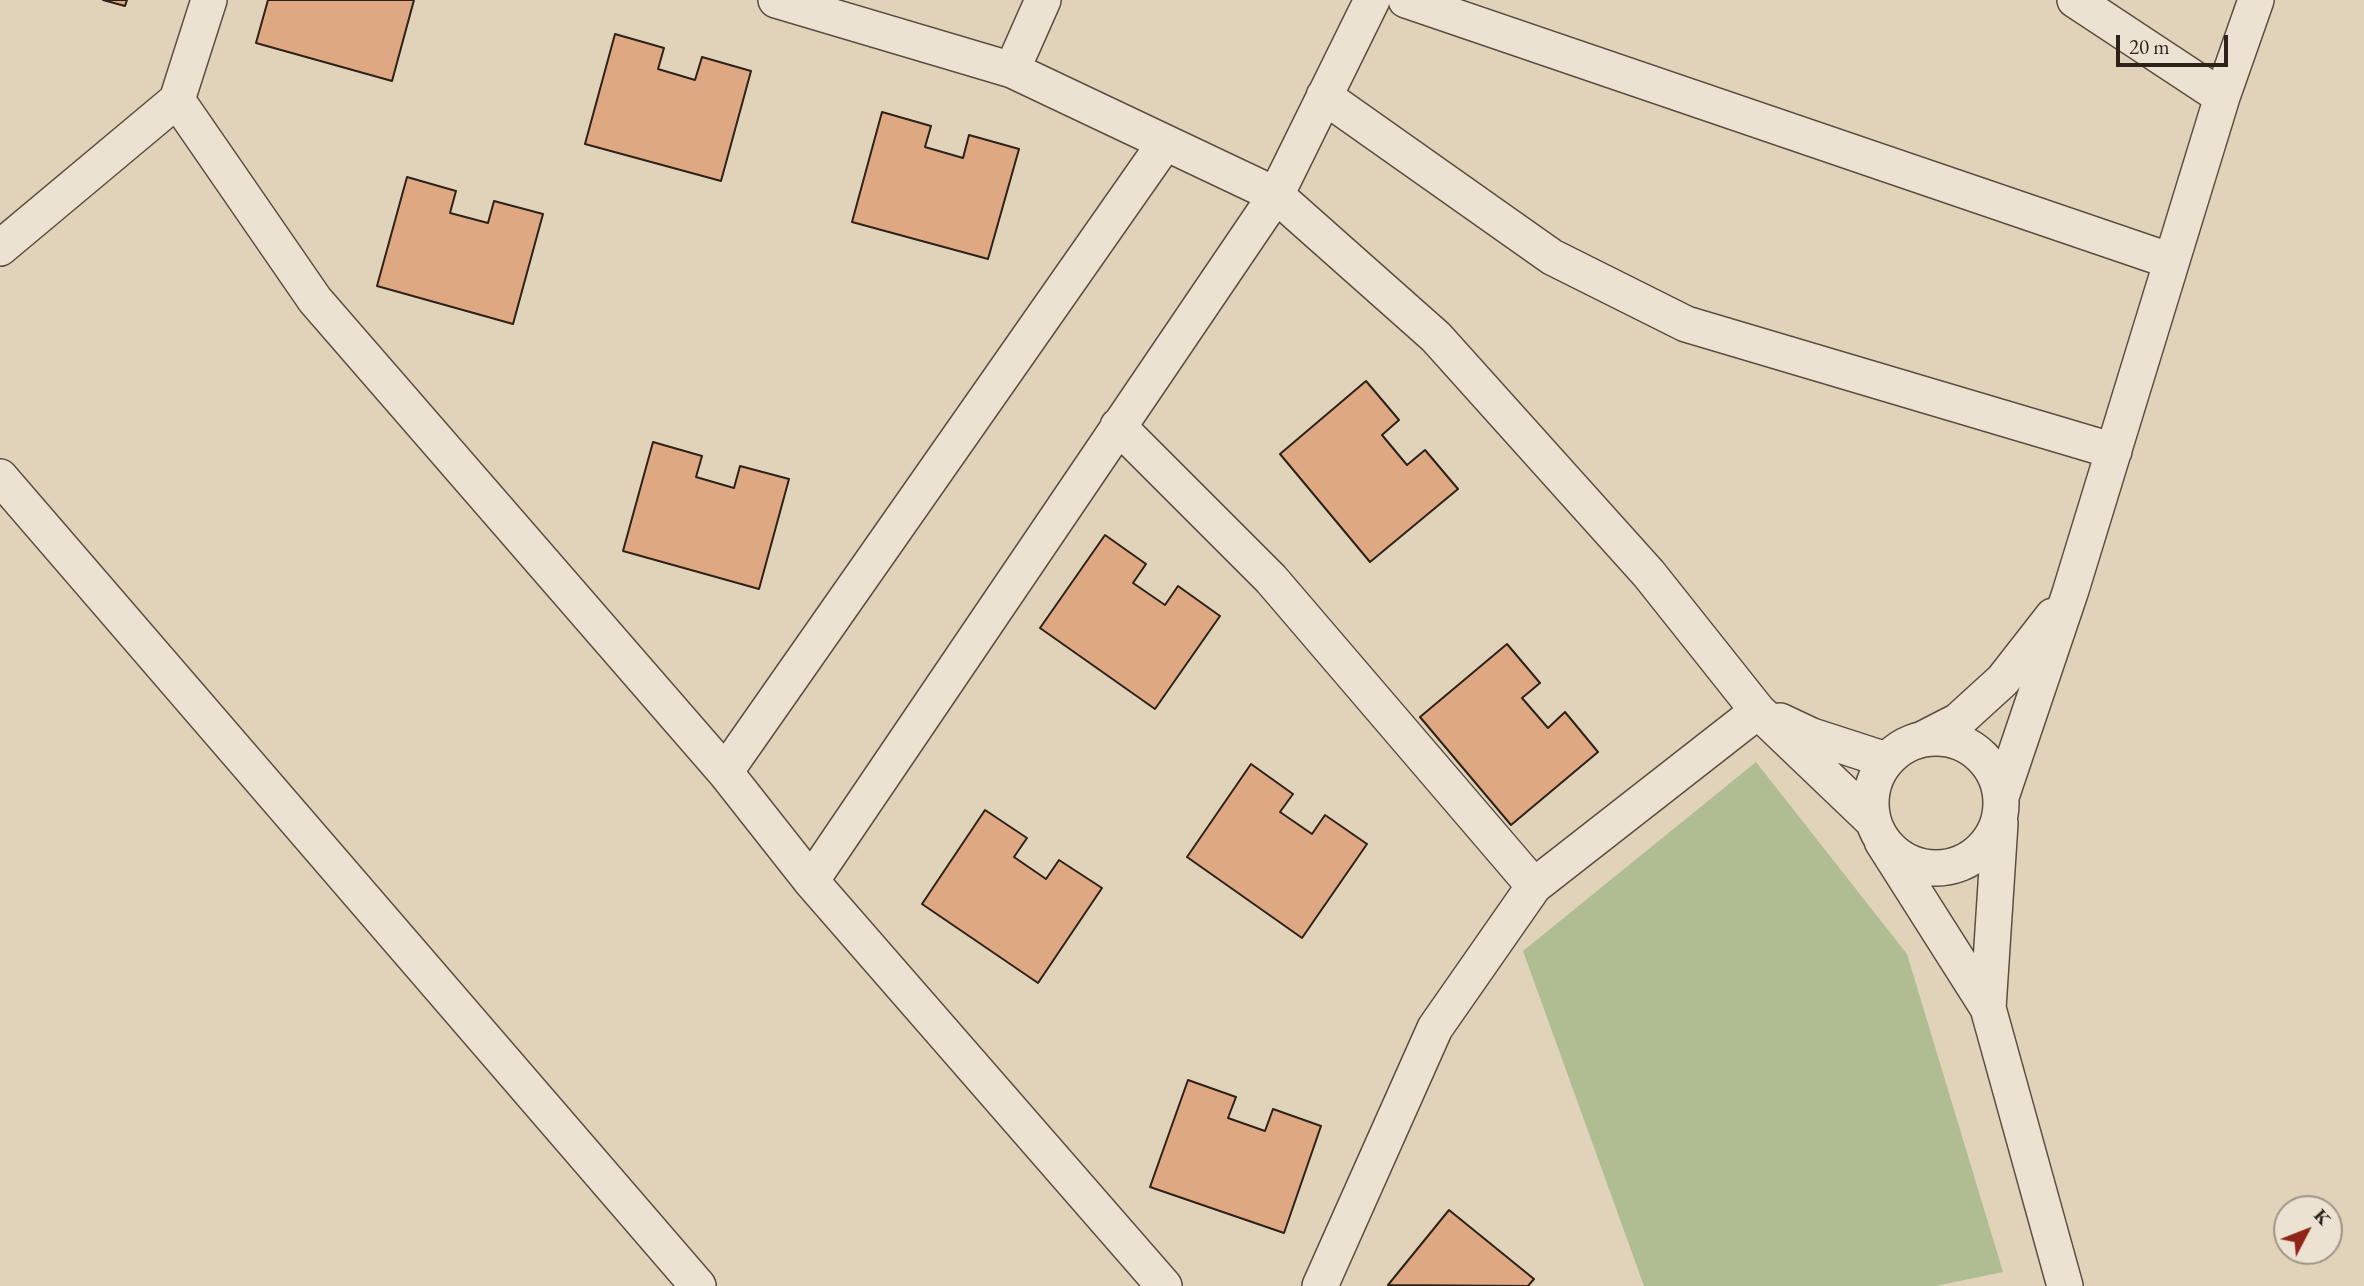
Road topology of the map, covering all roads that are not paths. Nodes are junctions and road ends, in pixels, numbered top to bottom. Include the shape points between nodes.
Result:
1 (209, 0) edge
2 (776, 0) edge
3 (1043, 0) edge
4 (1372, 0) edge
5 (1406, 0) edge
6 (2075, 0) edge
7 (2256, 0) edge
8 (1012, 70) junction
9 (1324, 96) junction
10 (2222, 97) junction
11 (177, 100) junction
12 (1165, 143) junction
13 (1276, 195) junction
14 (0, 248) edge
15 (2171, 261) junction
16 (1118, 426) junction
17 (2114, 451) junction
18 (0, 477) edge
19 (2070, 593) junction
20 (1758, 711) junction
21 (1923, 739) junction
22 (1886, 760) junction
23 (725, 772) junction
24 (2001, 807) junction
25 (1877, 831) junction
26 (811, 881) junction
27 (1534, 886) junction
28 (1988, 1008) junction
29 (698, 1286) edge
30 (1164, 1286) edge
31 (1320, 1286) edge
32 (2065, 1286) edge

1 - 11 street
2 - 8 street
3 - 8 street
4 - 9 street
5 - 15 street
6 - 10 street
7 - 10 street
8 - 12 street
9 - 13 street
9 - 17 street via 1552,257 1686,324
10 - 15 street
11 - 14 street
11 - 23 street via 315,300
12 - 13 street
12 - 23 street
13 - 16 street
13 - 20 street via 1436,337 1649,573
15 - 17 street
16 - 26 street
16 - 27 street via 1271,579
17 - 19 street
18 - 29 street
19 - 21 street via 2003,680 1958,721
19 - 24 street
20 - 22 street via 1812,736
20 - 25 street
20 - 27 street
21 - 22 street via 1903,746
21 - 24 street via 1945,738 1966,745 1983,758 1995,775
22 - 25 street via 1875,778 1870,800
23 - 26 street
24 - 25 street via 1992,838 1978,854 1959,865 1938,869 1916,866 1898,856
24 - 28 street
25 - 28 street
26 - 30 street
27 - 31 street via 1435,1028
28 - 32 street

